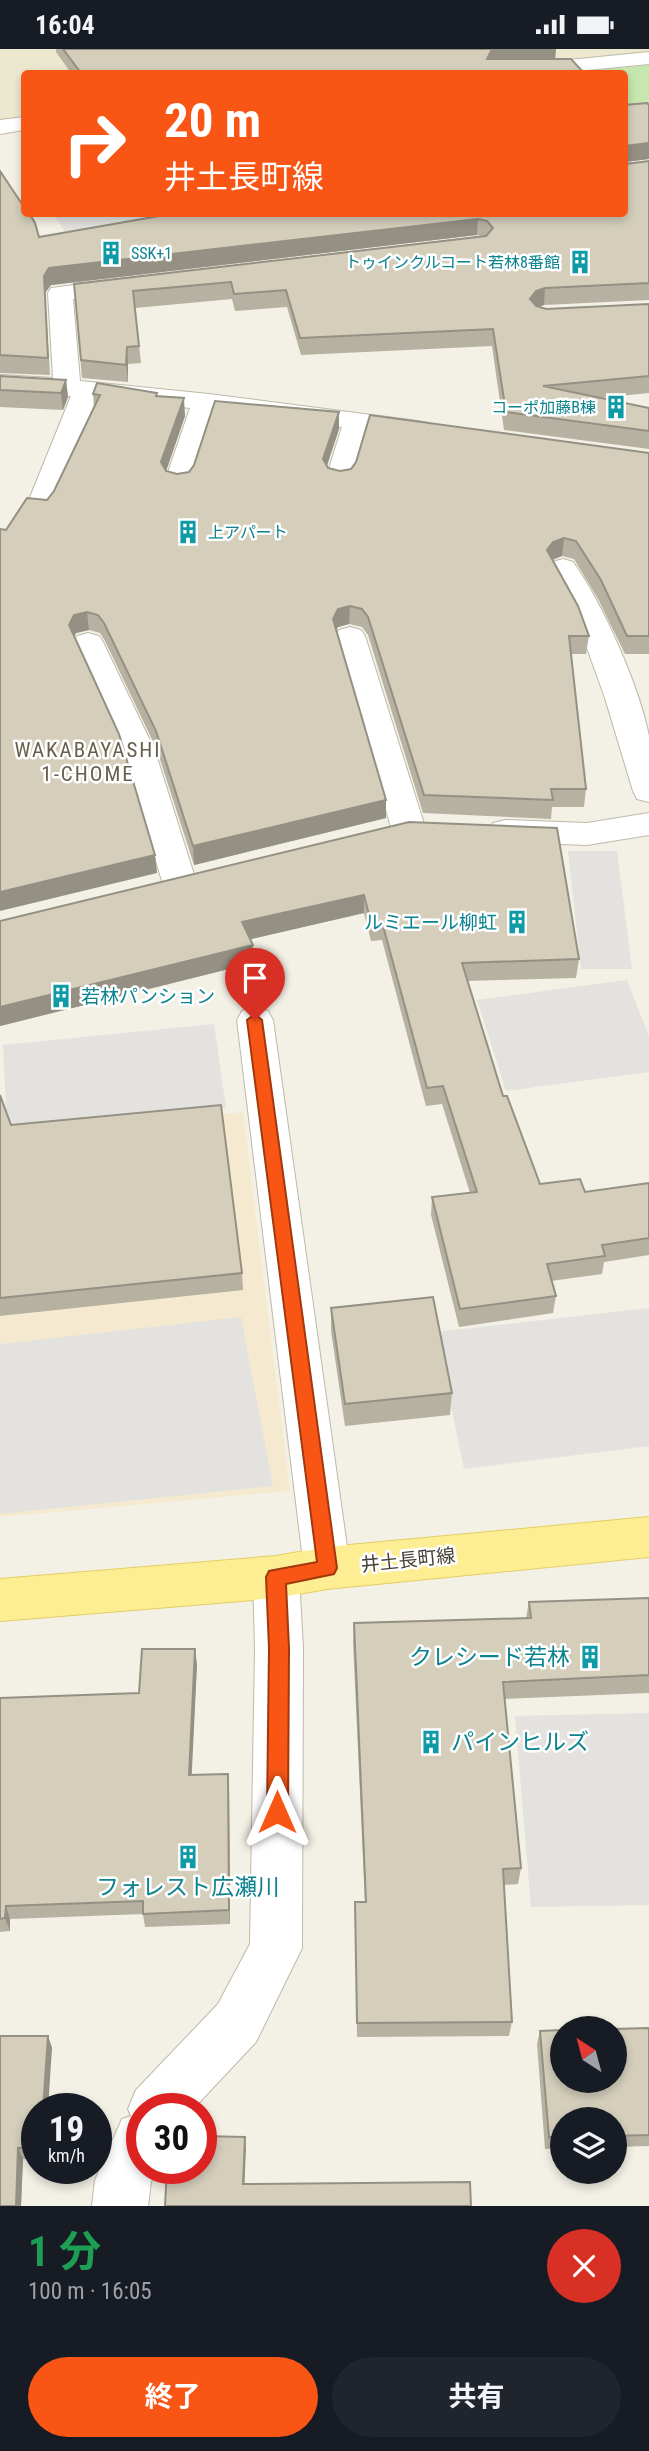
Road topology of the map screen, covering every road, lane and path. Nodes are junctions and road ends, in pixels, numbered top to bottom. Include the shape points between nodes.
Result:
1 (649, 58) edge
2 (529, 70) edge
3 (21, 124) edge
4 (0, 127) edge
5 (146, 284) edge
6 (0, 383) edge
7 (77, 389) junction
8 (205, 403) junction
9 (357, 421) junction
10 (449, 433) edge
11 (340, 478) edge
12 (179, 481) edge
13 (40, 507) edge
14 (563, 568) dead end
15 (350, 636) dead end
16 (88, 642) dead end
17 (649, 791) edge
18 (408, 829) edge
19 (477, 829) edge
20 (648, 832) edge
21 (179, 881) edge
22 (255, 1020) dead end
23 (649, 1537) edge
24 (327, 1568) junction
25 (276, 1577) junction
26 (0, 1600) edge
27 (170, 2093) edge
28 (126, 2176) edge
29 (120, 2206) edge

1 - 2 street
3 - 4 street
5 - 7 street via 60,293
6 - 7 street
7 - 8 street
7 - 13 street
8 - 9 street
8 - 12 street
9 - 10 street
9 - 11 street
14 - 17 street via 593,623
15 - 18 street
16 - 21 street via 139,751
19 - 20 street
22 - 24 street
23 - 24 main road, 井土長町線
24 - 25 main road, 井土長町線
25 - 26 main road, 井土長町線
25 - 27 street via 276,1948 237,2023
28 - 29 street

